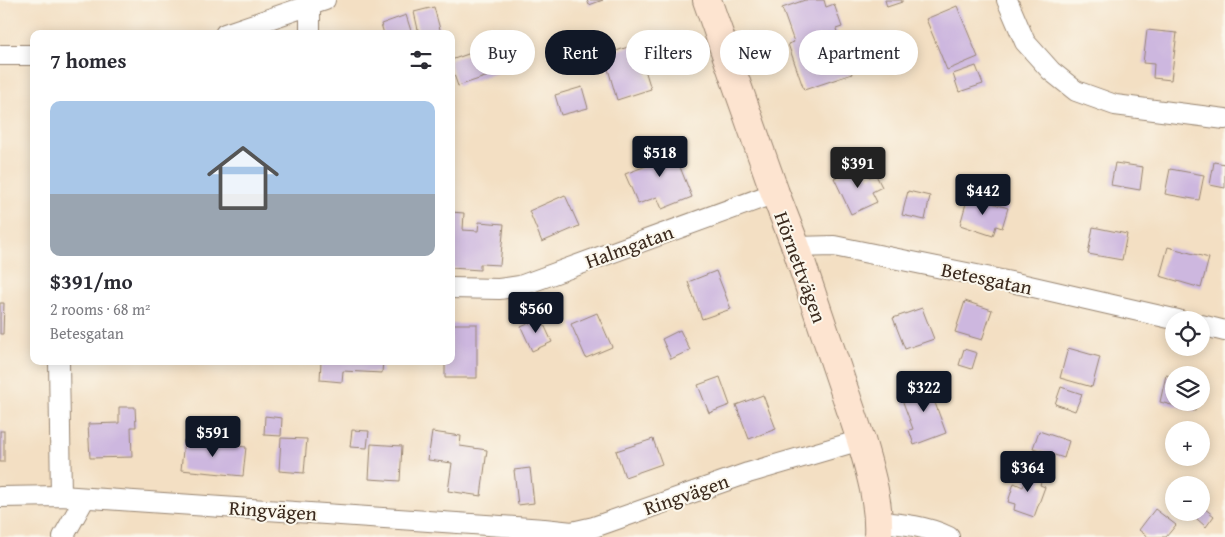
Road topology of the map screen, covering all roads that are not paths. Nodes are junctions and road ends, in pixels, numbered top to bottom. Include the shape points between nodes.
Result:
1 (707, 0) edge
2 (1007, 0) edge
3 (317, 3) edge
4 (237, 30) edge
5 (311, 30) edge
6 (0, 55) edge
7 (30, 55) edge
8 (1225, 119) edge
9 (775, 192) junction
10 (796, 247) junction
11 (455, 288) edge
12 (1165, 317) edge
13 (1210, 327) edge
14 (1225, 331) edge
15 (59, 365) edge
16 (861, 440) junction
17 (61, 496) junction
18 (0, 498) edge
19 (85, 498) junction
20 (878, 529) edge
21 (572, 534) edge
22 (63, 537) edge
23 (948, 537) edge

1 - 9 street, Hörnettvägen
2 - 8 street via 1026,42 1051,71 1076,91 1115,104
3 - 4 street
3 - 5 street
6 - 7 street
9 - 10 street, Hörnettvägen
9 - 11 street, Halmgatan via 520,286
10 - 12 street, Betesgatan via 834,246
10 - 16 street, Hörnettvägen
13 - 14 street
15 - 17 street
16 - 20 street, Hörnettvägen via 870,470
16 - 21 street, Ringvägen via 748,472
17 - 18 street, Ringvägen
17 - 19 street, Ringvägen
19 - 21 street, Ringvägen via 525,528
19 - 22 street
20 - 23 street via 920,526

